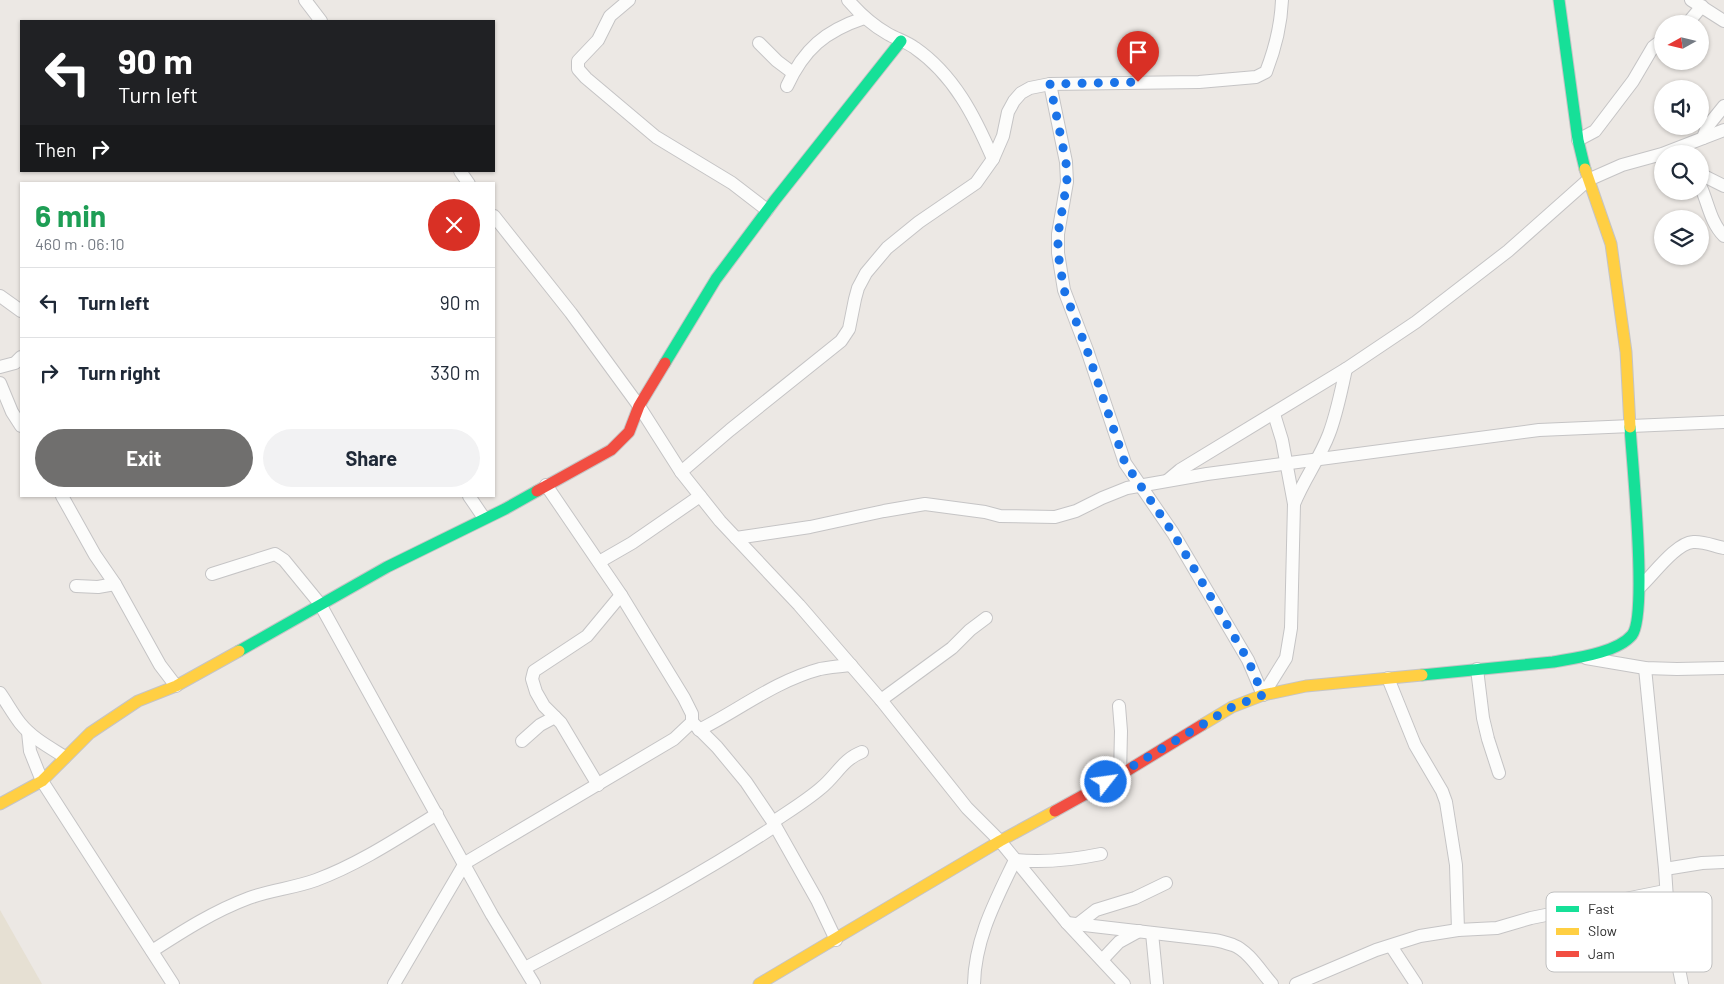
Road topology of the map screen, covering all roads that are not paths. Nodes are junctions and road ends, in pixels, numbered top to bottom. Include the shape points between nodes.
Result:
1 (305, 0) edge
2 (629, 0) edge
3 (848, 0) edge
4 (1282, 0) edge
5 (1559, 0) edge
6 (1696, 3) edge
7 (1691, 15) edge
8 (864, 18) junction
9 (320, 20) edge
10 (1724, 21) edge
11 (901, 41) junction
12 (758, 43) dead end
13 (1654, 47) edge
14 (793, 73) junction
15 (1050, 84) junction
16 (787, 86) dead end
17 (1724, 106) edge
18 (1724, 130) edge
19 (1703, 138) junction
20 (1578, 140) junction
21 (1685, 145) edge
22 (1654, 156) edge
23 (992, 159) junction
24 (1709, 178) edge
25 (1588, 180) junction
26 (1724, 186) edge
27 (1705, 200) edge
28 (767, 210) junction
29 (495, 217) edge
30 (1724, 236) edge
31 (0, 296) edge
32 (20, 310) edge
33 (20, 358) edge
34 (0, 367) edge
35 (1346, 369) junction
36 (0, 383) edge
37 (640, 406) junction
38 (1274, 414) junction
39 (1724, 422) edge
40 (20, 424) edge
41 (1631, 428) junction
42 (1317, 460) junction
43 (1287, 465) junction
44 (681, 472) junction
45 (1167, 481) junction
46 (546, 485) junction
47 (1140, 485) junction
48 (700, 496) junction
49 (63, 497) edge
50 (470, 497) edge
51 (1294, 504) junction
52 (484, 518) junction
53 (736, 538) junction
54 (1724, 548) edge
55 (599, 562) junction
56 (212, 574) dead end
57 (115, 584) junction
58 (76, 586) dead end
59 (1640, 587) junction
60 (621, 595) junction
61 (320, 604) junction
62 (986, 618) dead end
63 (1583, 658) junction
64 (851, 665) junction
65 (1645, 668) junction
66 (1477, 669) junction
67 (1723, 669) edge
68 (1388, 678) junction
69 (176, 686) junction
70 (0, 693) edge
71 (1263, 695) junction
72 (881, 700) junction
73 (1119, 706) dead end
74 (555, 717) junction
75 (695, 726) junction
76 (28, 732) junction
77 (522, 741) dead end
78 (862, 752) dead end
79 (65, 757) junction
80 (1499, 773) dead end
81 (1120, 774) junction
82 (42, 782) junction
83 (598, 785) junction
84 (0, 804) edge
85 (436, 814) junction
86 (774, 824) junction
87 (1000, 841) junction
88 (1101, 854) dead end
89 (1015, 860) junction
90 (1724, 862) edge
91 (465, 864) junction
92 (1665, 869) junction
93 (1166, 882) dead end
94 (1665, 891) joint
95 (1660, 892) edge
96 (1546, 915) edge
97 (1073, 923) junction
98 (1458, 930) junction
99 (1139, 931) junction
100 (1152, 933) junction
101 (836, 940) junction
102 (1390, 946) junction
103 (152, 951) junction
104 (1102, 960) junction
105 (525, 968) junction
106 (173, 984) edge
107 (394, 984) edge
108 (534, 984) edge
109 (758, 984) edge
110 (974, 984) edge
111 (1124, 984) edge
112 (1157, 984) edge
113 (1272, 984) edge
114 (1296, 984) edge
115 (1416, 984) edge

1 - 9 street
2 - 28 street via 610,16 598,40 578,61 578,68 656,137 732,183
3 - 8 street
4 - 15 street via 1274,51 1266,72 1256,77 1199,82
5 - 20 street
6 - 7 street
6 - 10 street
8 - 11 street
8 - 14 street via 840,28 816,44
11 - 23 street via 914,46 951,82 978,125
11 - 28 street
12 - 14 street
13 - 20 street via 1595,131
14 - 16 street
15 - 23 street via 1030,88 1014,101
15 - 47 street via 1066,162 1067,182 1058,234 1064,290 1125,463
17 - 19 street via 1707,127
18 - 19 street
19 - 21 street
20 - 25 street
22 - 25 street
23 - 44 street via 976,183 887,248 866,273 858,288 849,330 841,341
24 - 26 street
25 - 35 street via 1452,295
25 - 41 street via 1611,244 1626,352
27 - 30 street via 1718,230
28 - 37 street via 700,302
29 - 37 street via 571,312
31 - 32 street
33 - 34 street via 15,363
35 - 38 street
35 - 42 street via 1334,420
36 - 40 street
37 - 44 street
37 - 46 street via 629,432 611,450
38 - 43 street
38 - 45 street
39 - 41 street
41 - 42 street via 1539,430
41 - 59 street
42 - 43 street
42 - 51 street
43 - 45 street
43 - 51 street
44 - 48 street
45 - 47 street
46 - 52 street
46 - 55 street
47 - 53 street via 1055,518 1000,516 925,504
47 - 71 street via 1173,533 1248,660
48 - 53 street
48 - 55 street
49 - 57 street
50 - 52 street
51 - 71 street via 1289,647 1286,658
52 - 61 street
53 - 64 street
54 - 59 street via 1702,542 1682,544
55 - 60 street
56 - 61 street via 275,554 284,560
57 - 58 street
57 - 69 street via 155,656
59 - 63 street via 1632,636
60 - 74 street via 587,636 532,672 536,692
60 - 75 street via 684,698
61 - 69 street
61 - 85 street
62 - 72 street via 952,648
63 - 65 street
63 - 66 street
64 - 72 street
64 - 75 street via 800,676
65 - 67 street
65 - 92 street
66 - 68 street
66 - 80 street via 1483,718
68 - 71 street via 1306,686
68 - 98 street via 1415,745 1446,802 1456,865
69 - 79 street via 138,701 90,733
70 - 76 street
71 - 81 street via 1232,707
72 - 87 street via 967,808
73 - 81 street
74 - 77 street
74 - 83 street
75 - 83 street
75 - 86 street via 741,776
76 - 79 street
76 - 82 street via 30,751
78 - 86 street via 844,762 821,788
79 - 82 street
81 - 87 street
82 - 84 street
82 - 103 street
83 - 91 street
85 - 91 street
85 - 103 street via 339,870 232,905
86 - 101 street
86 - 105 street via 728,855
87 - 89 street
87 - 101 street
88 - 89 street via 1053,861
89 - 97 street
89 - 110 street via 984,928 976,958
90 - 92 street
91 - 105 street
91 - 107 street
92 - 94 street
93 - 97 street via 1134,898 1096,910
94 - 95 street
96 - 98 street via 1497,928
97 - 99 street
97 - 104 street
98 - 102 street via 1420,936
99 - 100 street
99 - 104 street via 1119,942
100 - 112 street
100 - 113 street via 1234,945
101 - 109 street
102 - 114 street
102 - 115 street
103 - 106 street
104 - 111 street
105 - 108 street

